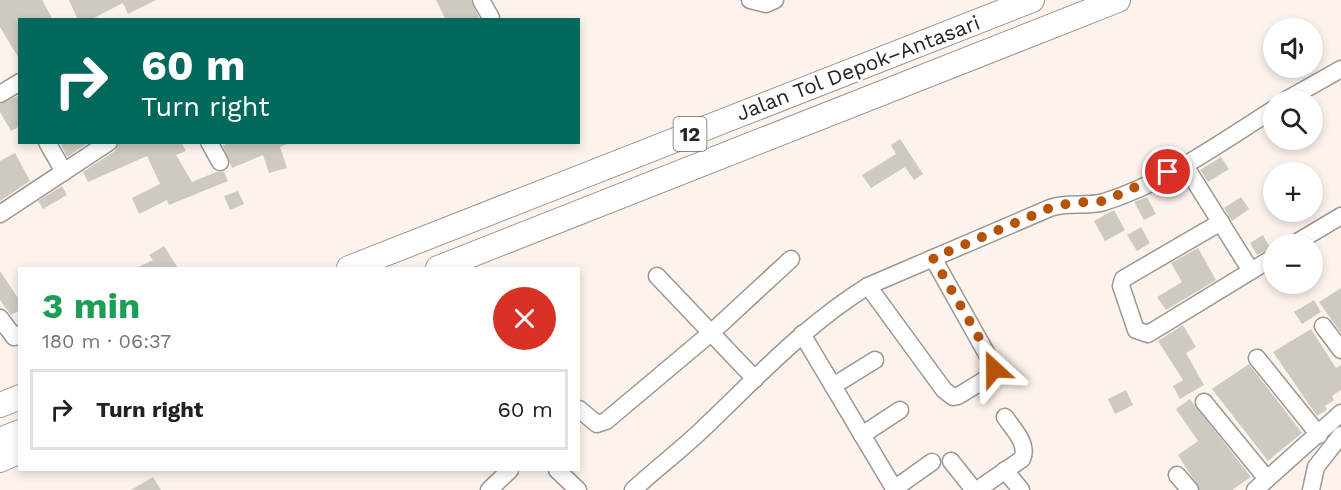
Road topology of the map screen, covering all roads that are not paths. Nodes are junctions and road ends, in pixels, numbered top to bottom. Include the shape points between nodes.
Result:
1 (481, 0) edge
2 (750, 0) edge
3 (1032, 0) edge
4 (1118, 0) edge
5 (774, 1) edge
6 (491, 18) edge
7 (1341, 69) edge
8 (1304, 90) edge
9 (1263, 116) edge
10 (48, 144) edge
11 (106, 144) edge
12 (210, 144) edge
13 (220, 162) dead end
14 (1184, 164) junction
15 (64, 172) junction
16 (0, 214) edge
17 (1341, 216) edge
18 (1221, 222) junction
19 (1311, 234) edge
20 (933, 258) junction
21 (791, 259) dead end
22 (1263, 264) edge
23 (352, 267) edge
24 (441, 267) edge
25 (1251, 271) junction
26 (657, 276) dead end
27 (868, 286) junction
28 (0, 318) edge
29 (1323, 327) dead end
30 (712, 332) junction
31 (802, 334) junction
32 (18, 335) edge
33 (1341, 350) edge
34 (1257, 358) dead end
35 (875, 360) dead end
36 (755, 379) junction
37 (833, 386) junction
38 (18, 388) edge
39 (0, 393) edge
40 (18, 398) edge
41 (1204, 402) dead end
42 (0, 405) edge
43 (580, 410) edge
44 (900, 410) dead end
45 (1341, 413) edge
46 (1005, 417) dead end
47 (18, 433) edge
48 (862, 435) junction
49 (1319, 435) junction
50 (1341, 435) edge
51 (0, 440) edge
52 (18, 452) edge
53 (0, 460) edge
54 (951, 461) dead end
55 (932, 462) dead end
56 (1005, 470) junction
57 (509, 471) edge
58 (558, 471) edge
59 (1177, 475) dead end
60 (1261, 484) edge
61 (895, 489) edge
62 (489, 490) edge
63 (578, 490) edge
64 (633, 490) edge
65 (975, 490) edge
66 (1021, 490) edge
67 (1190, 490) edge
68 (1311, 490) edge

1 - 6 street
2 - 5 street via 760,4
3 - 23 highway, Jalan Tol Depok–Antasari / 12
4 - 24 highway, Jalan Tol Depok–Antasari / 12
7 - 8 street
9 - 14 street
10 - 15 street
11 - 15 street
12 - 13 street
14 - 18 street
14 - 20 street via 1105,201 1050,208
15 - 16 street
17 - 19 street
18 - 25 street
18 - 25 street via 1123,279 1121,286 1136,330 1148,334
20 - 27 street
20 - 27 street via 993,364 989,377 958,396 944,390
21 - 30 street
22 - 25 street
26 - 30 street
27 - 31 street
28 - 32 street via 14,337
29 - 33 street
30 - 36 street
30 - 43 street via 603,423 597,424
31 - 36 street
31 - 37 street
34 - 49 street
35 - 37 street
36 - 64 street
37 - 48 street
38 - 39 highway
40 - 42 highway
41 - 60 street
44 - 48 street
45 - 49 street
46 - 56 street via 1022,442 1024,453 1022,459
47 - 51 highway
48 - 61 street
49 - 60 street
50 - 68 street via 1316,467
52 - 53 highway
54 - 65 street
55 - 61 street
56 - 65 street
56 - 66 street
57 - 62 street
58 - 63 street
59 - 67 street

